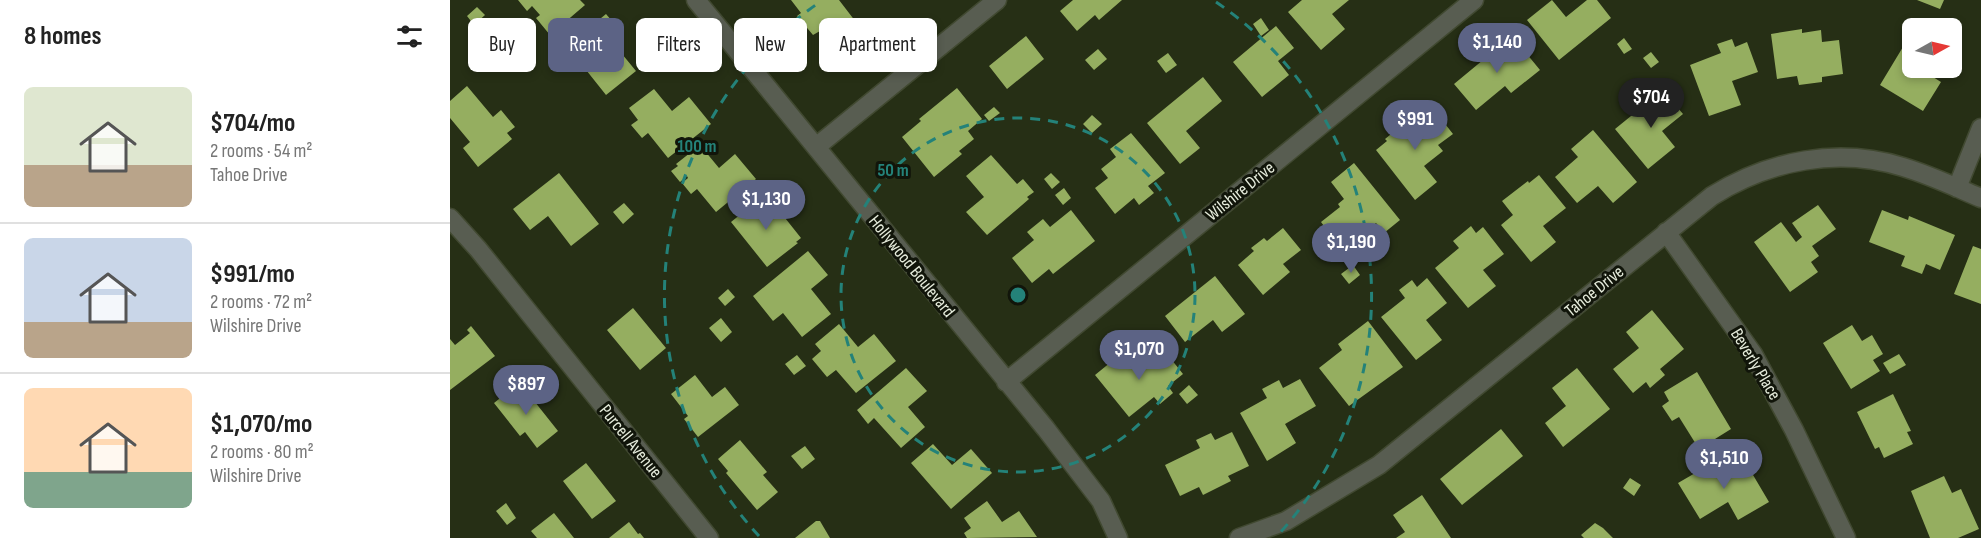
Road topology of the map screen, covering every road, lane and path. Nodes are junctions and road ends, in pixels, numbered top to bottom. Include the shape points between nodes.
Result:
1 (696, 0) edge
2 (997, 0) edge
3 (1474, 0) edge
4 (1981, 128) edge
5 (816, 147) junction
6 (1957, 188) junction
7 (1981, 198) edge
8 (450, 218) edge
9 (1666, 232) junction
10 (1006, 382) junction
11 (1838, 535) edge
12 (709, 538) edge
13 (1118, 538) edge
14 (1239, 538) edge

1 - 5 street, Hollywood Boulevard
2 - 5 street
3 - 10 street, Wilshire Drive
4 - 6 street
5 - 10 street, Hollywood Boulevard
6 - 7 street, Tahoe Drive
6 - 9 street, Tahoe Drive via 1877,160 1803,160 1765,169 1732,183
8 - 12 street, Purcell Avenue
9 - 11 street, Beverly Place via 1754,354 1794,430
9 - 14 street, Tahoe Drive via 1379,465 1286,521
10 - 13 street, Hollywood Boulevard via 1101,501

